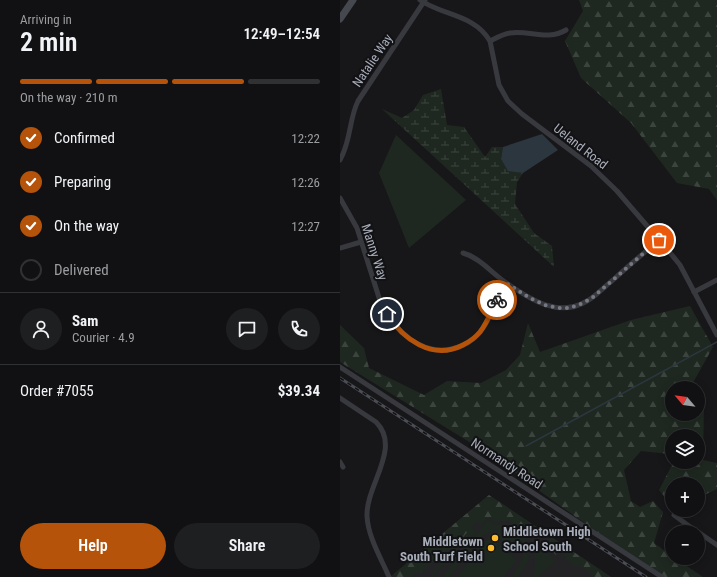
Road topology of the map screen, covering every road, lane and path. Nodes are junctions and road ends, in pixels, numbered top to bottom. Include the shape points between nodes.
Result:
1 (353, 0) edge
2 (423, 1) edge
3 (340, 19) edge
4 (566, 30) dead end
5 (490, 41) junction
6 (340, 160) edge
7 (340, 198) edge
8 (659, 240) junction
9 (361, 242) junction
10 (340, 248) edge
11 (463, 253) dead end
12 (717, 280) edge
13 (506, 283) junction
14 (694, 292) junction
15 (717, 335) edge
16 (340, 367) edge
17 (340, 398) edge
18 (340, 462) edge
19 (343, 468) dead end
20 (677, 517) edge
21 (688, 525) edge
22 (705, 537) edge
23 (717, 545) edge
24 (389, 577) edge
25 (662, 577) edge

1 - 3 main road
2 - 5 street, Ueland Road via 469,20 482,30
2 - 6 street, Natalie Way via 358,100 346,147
4 - 5 street via 550,36 511,32
5 - 8 street, Ueland Road via 499,85 508,101 601,174
7 - 9 street, Manny Way
8 - 13 street via 592,298 570,308 547,306
8 - 14 street, Ueland Road via 680,265
9 - 10 street
9 - 13 street, Manny Way via 378,297 387,314 410,339 430,349 454,349 475,338 483,328
11 - 13 street via 478,259
12 - 14 street
14 - 15 street, Ueland Road
16 - 25 street, Normandy Road
17 - 24 street via 376,422 385,436 385,453 370,497 368,517
18 - 19 street
20 - 21 street
22 - 23 street

